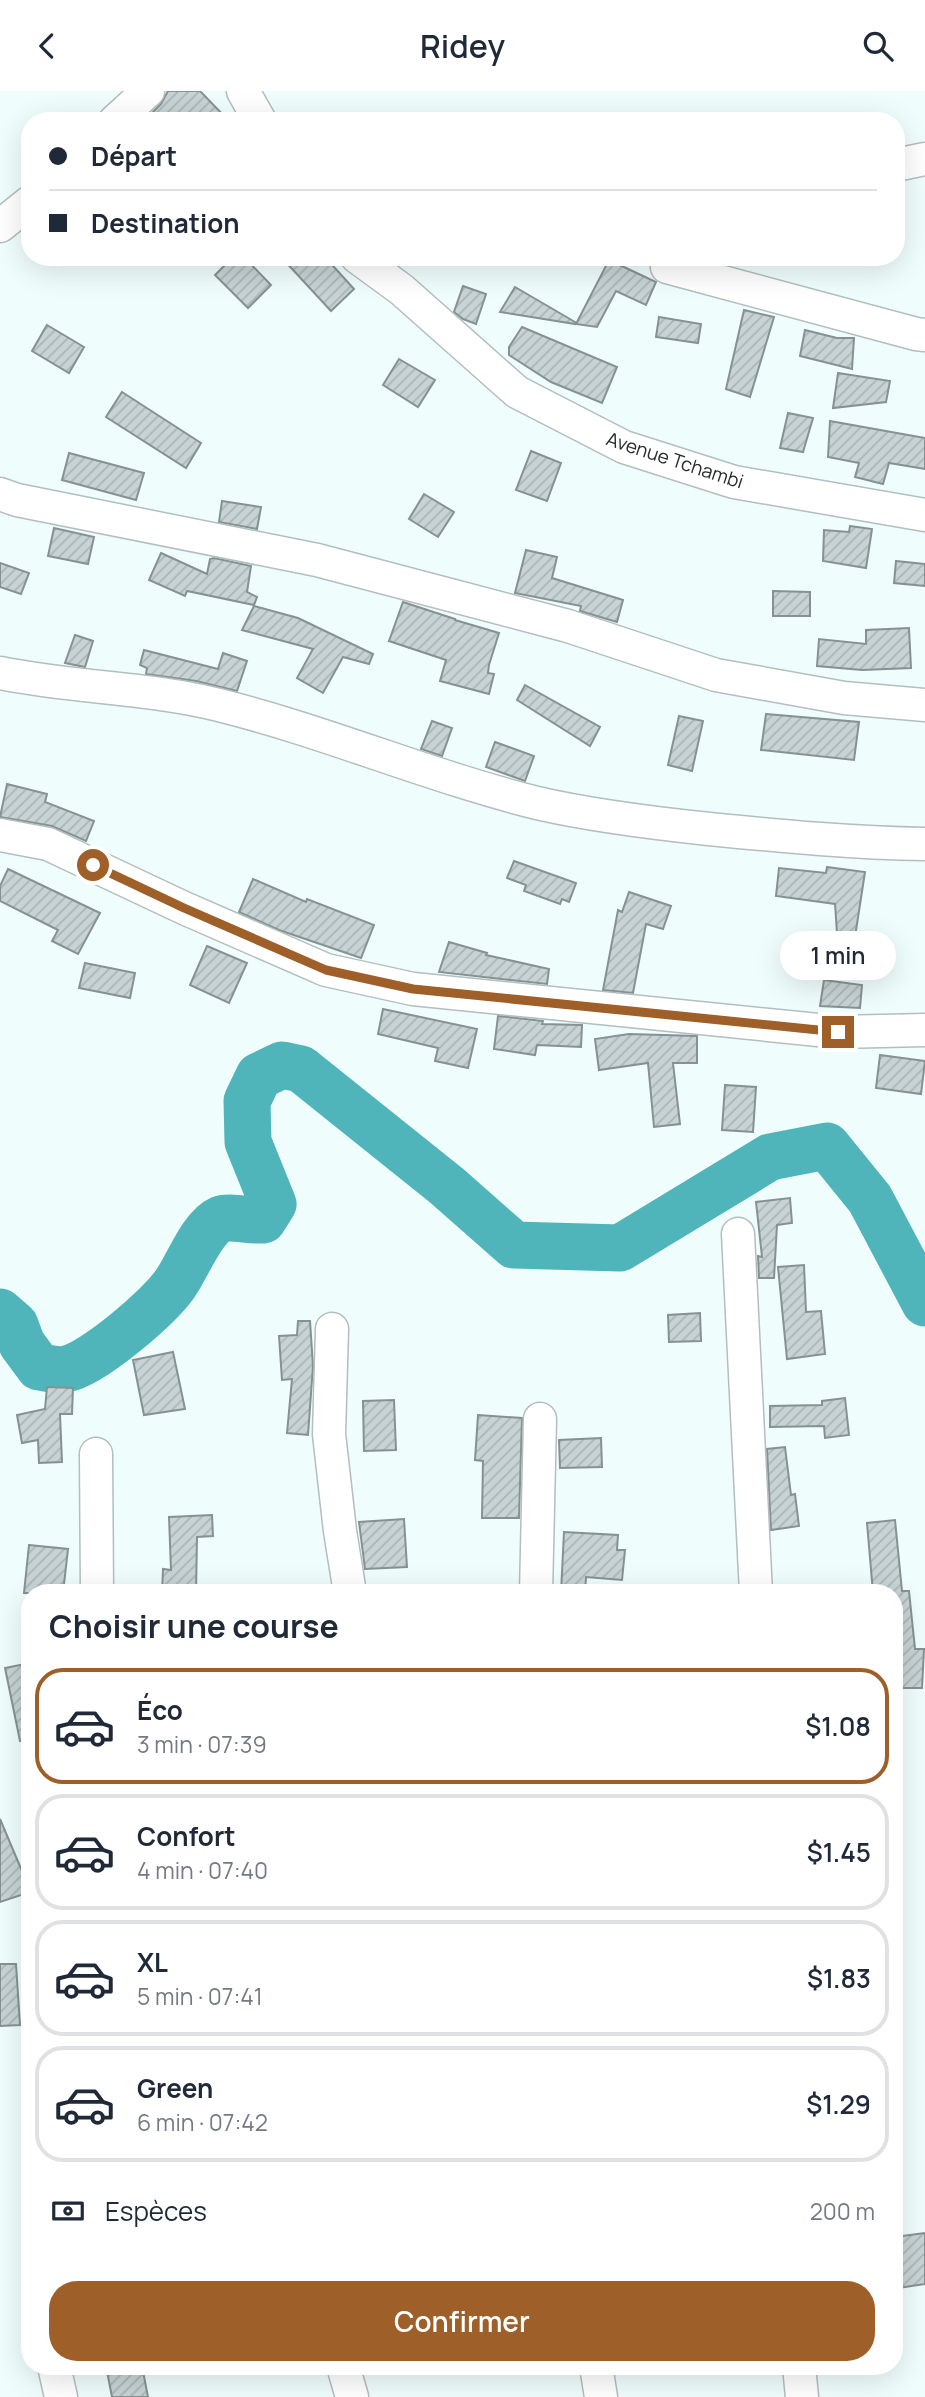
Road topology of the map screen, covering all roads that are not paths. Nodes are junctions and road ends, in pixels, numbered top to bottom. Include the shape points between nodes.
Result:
1 (148, 91) edge
2 (243, 91) edge
3 (125, 112) edge
4 (255, 112) edge
5 (925, 159) edge
6 (905, 163) edge
7 (21, 209) edge
8 (0, 226) edge
9 (369, 266) edge
10 (667, 267) dead end
11 (925, 335) edge
12 (0, 494) edge
13 (925, 515) edge
14 (0, 673) edge
15 (925, 705) edge
16 (0, 835) edge
17 (925, 844) edge
18 (925, 1030) edge
19 (738, 1234) dead end
20 (332, 1329) dead end
21 (540, 1419) dead end
22 (96, 1454) dead end
23 (97, 1584) edge
24 (349, 1584) edge
25 (536, 1584) edge
26 (756, 1584) edge
27 (56, 2375) edge
28 (346, 2375) edge
29 (597, 2375) edge
30 (800, 2375) edge
31 (61, 2397) edge
32 (352, 2397) edge
33 (601, 2397) edge
34 (802, 2397) edge

1 - 3 street
2 - 4 street
5 - 6 street
7 - 8 street
9 - 13 street, Avenue Tchambi via 517,392 624,447 734,482
10 - 11 street
12 - 15 street via 317,561 568,626 716,674 844,698
14 - 17 street via 217,704 538,803 642,822 786,837
16 - 18 street via 48,844 326,970 413,989 825,1031
19 - 26 street
20 - 24 street via 329,1434
21 - 25 street
22 - 23 street
27 - 31 street
28 - 32 street
29 - 33 street
30 - 34 street

